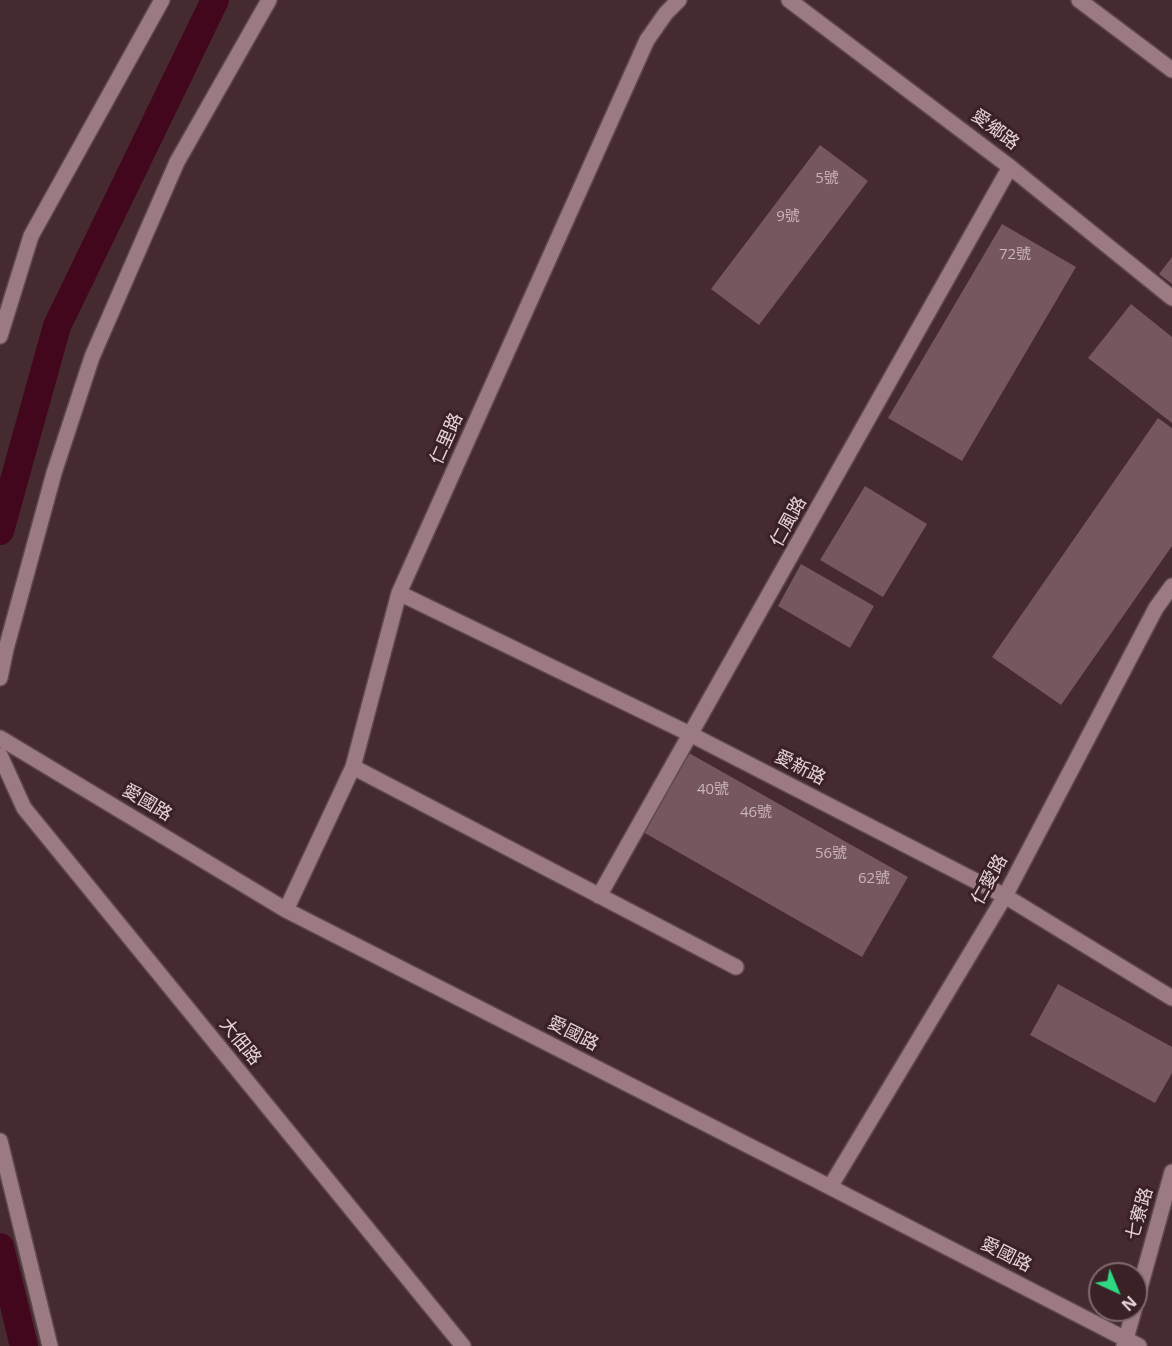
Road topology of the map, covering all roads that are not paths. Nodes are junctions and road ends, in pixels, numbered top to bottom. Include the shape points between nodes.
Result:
1 (162, 0) edge
2 (269, 0) edge
3 (679, 0) edge
4 (789, 0) edge
5 (1079, 0) edge
6 (1172, 70) edge
7 (1010, 166) junction
8 (1172, 298) edge
9 (0, 336) edge
10 (1172, 586) edge
11 (399, 593) junction
12 (0, 678) edge
13 (690, 734) junction
14 (0, 738) edge
15 (0, 755) edge
16 (353, 767) junction
17 (599, 896) junction
18 (1005, 896) junction
19 (286, 910) junction
20 (736, 967) dead end
21 (1172, 998) edge
22 (0, 1141) edge
23 (1172, 1173) edge
24 (830, 1187) junction
25 (1166, 1219) edge
26 (1148, 1269) edge
27 (1132, 1322) edge
28 (1129, 1344) edge
29 (50, 1346) edge
30 (463, 1346) edge

1 - 9 street via 31,236
2 - 12 street via 177,162 92,357 54,473
3 - 11 street, 仁里路 via 647,39
4 - 7 street, 愛鄉路
5 - 6 street
7 - 8 street, 愛鄉路
7 - 13 street, 仁風路
10 - 18 street, 仁愛路 via 1156,608
11 - 13 street, 愛新路
11 - 16 street, 仁里路
13 - 17 street, 仁風路
13 - 18 street, 愛新路
14 - 19 street, 愛國路
15 - 30 street, 大佃路 via 24,808
16 - 17 street
16 - 19 street, 仁里路
17 - 20 street
18 - 21 street, 愛新路
18 - 24 street, 仁愛路
19 - 24 street, 愛國路
22 - 29 street
23 - 25 street, 七寮路
24 - 28 street, 愛國路
25 - 26 street, 七寮路
27 - 28 street

